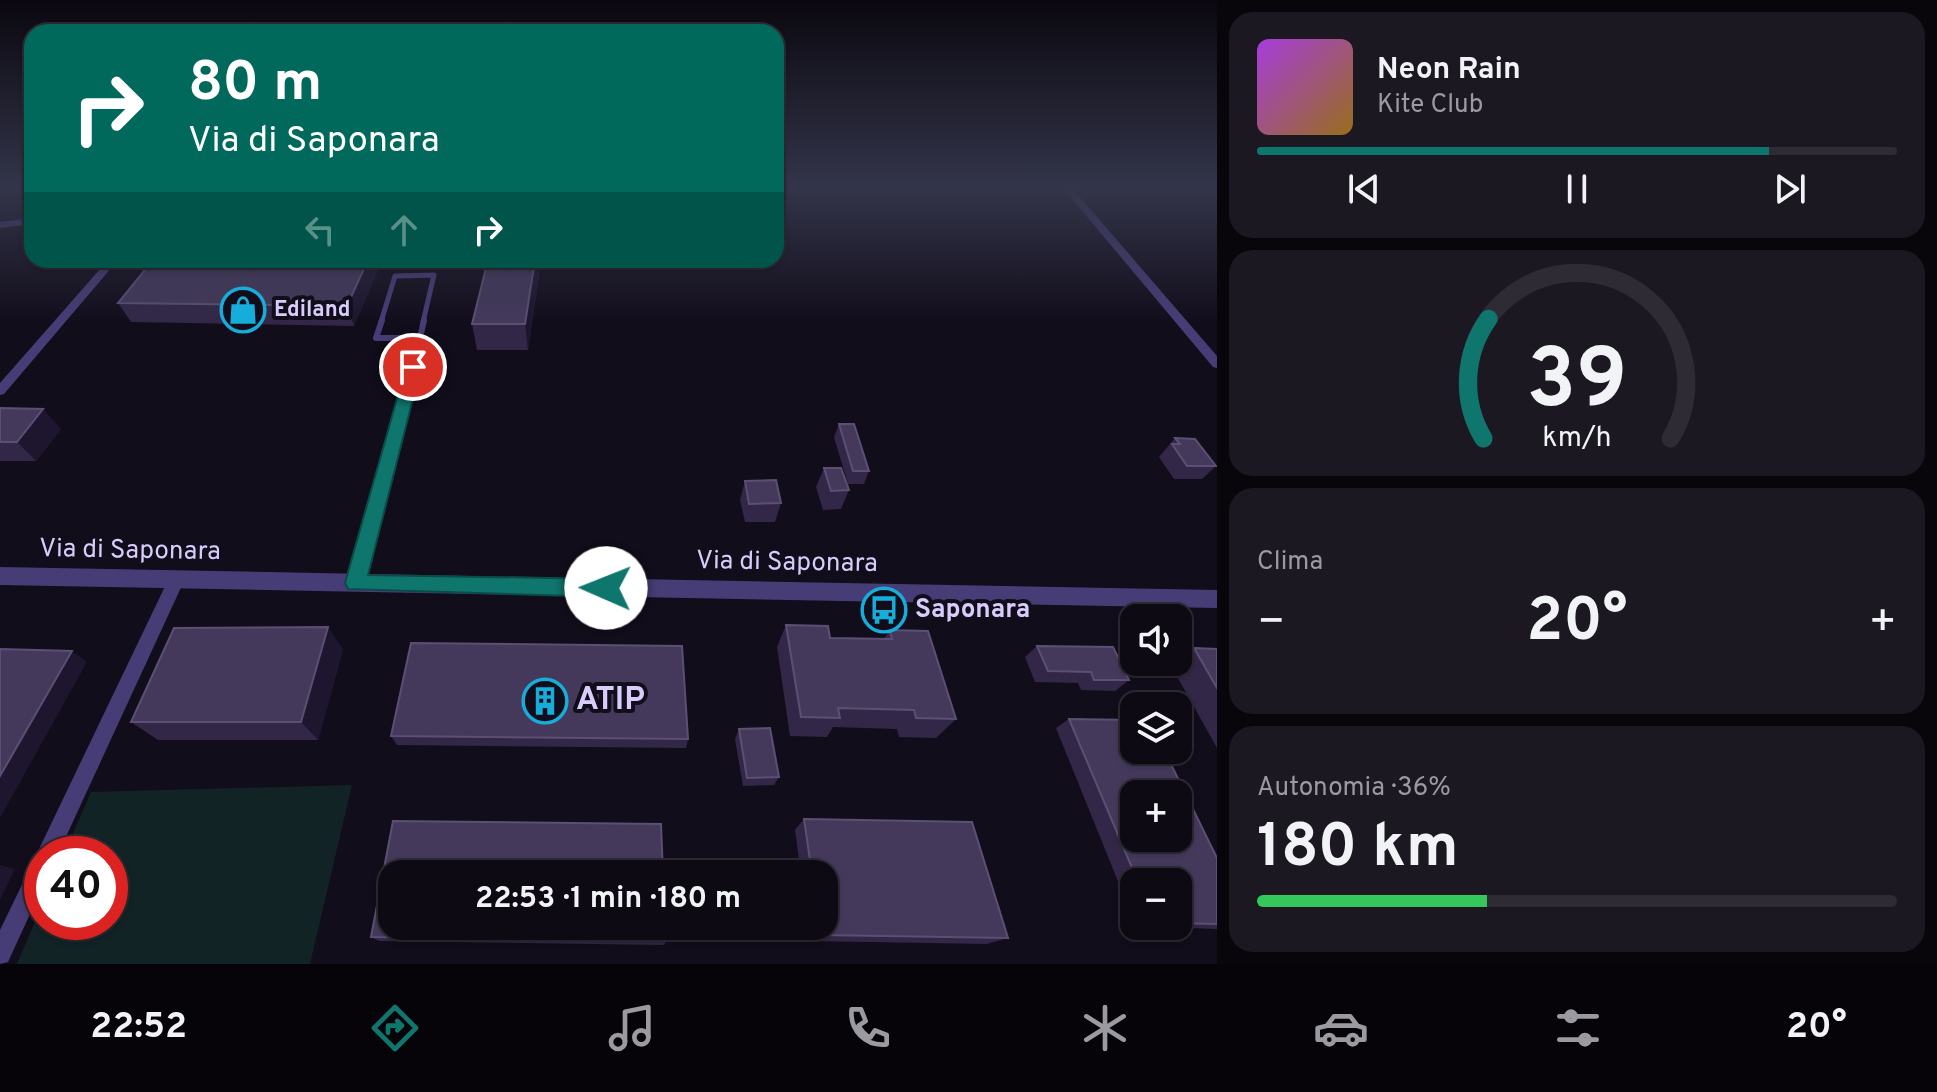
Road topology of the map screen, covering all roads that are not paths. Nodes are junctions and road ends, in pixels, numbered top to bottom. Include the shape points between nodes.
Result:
1 (1105, 233) edge
2 (106, 268) edge
3 (420, 338) junction
4 (1217, 364) edge
5 (0, 391) edge
6 (0, 576) edge
7 (176, 581) junction
8 (355, 583) junction
9 (1217, 599) edge
10 (56, 836) edge
11 (24, 903) edge
12 (0, 954) edge

1 - 4 street
2 - 5 street
3 - 3 lane via 434,275 395,276 376,338
3 - 8 lane
6 - 7 street, Via di Saponara
7 - 8 street, Via di Saponara
7 - 10 street
8 - 9 street, Via di Saponara
11 - 12 street

